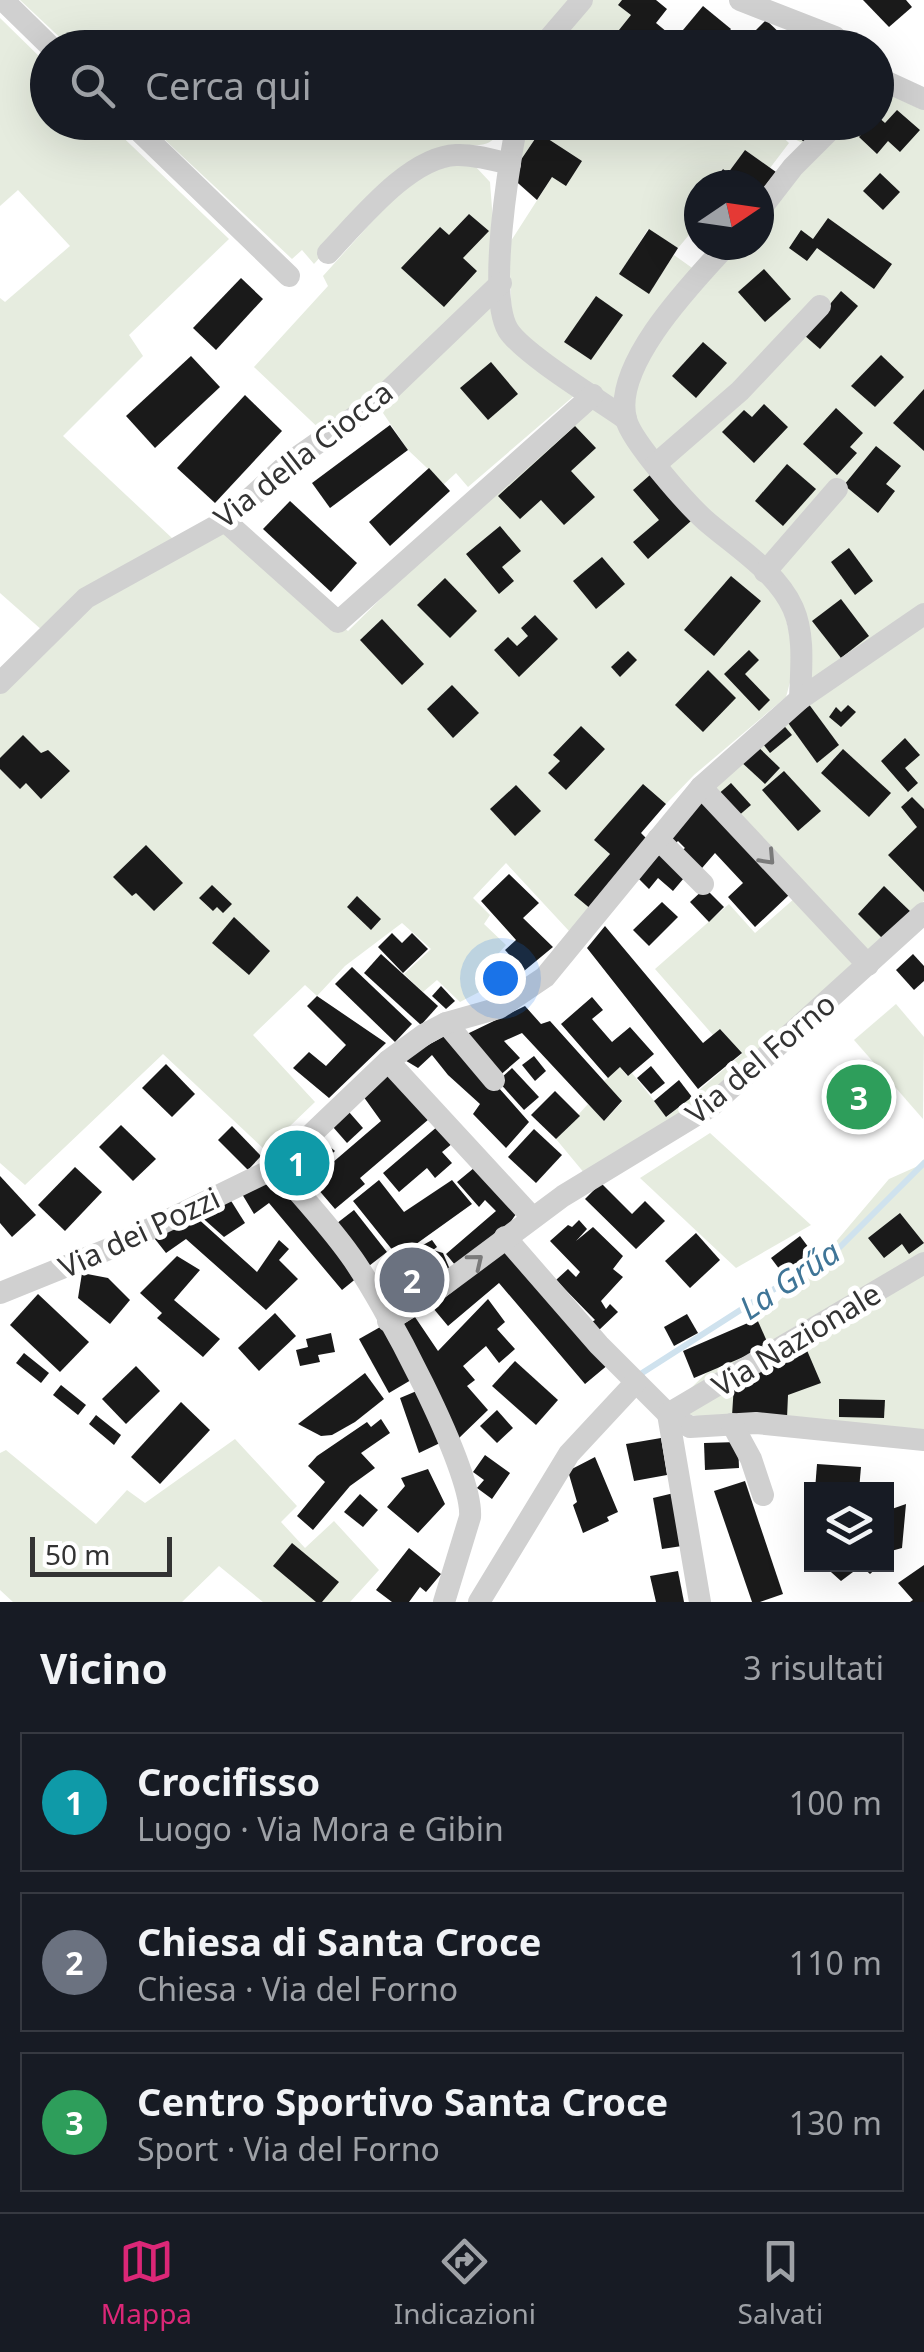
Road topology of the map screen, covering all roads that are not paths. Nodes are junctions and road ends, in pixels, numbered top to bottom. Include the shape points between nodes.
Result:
1 (3, 0) edge
2 (582, 0) edge
3 (740, 0) edge
4 (34, 30) edge
5 (556, 30) edge
6 (818, 30) edge
7 (894, 86) edge
8 (924, 100) edge
9 (149, 140) edge
10 (514, 140) edge
11 (820, 140) edge
12 (510, 164) junction
13 (774, 191) edge
14 (328, 253) dead end
15 (714, 260) edge
16 (289, 276) dead end
17 (501, 282) junction
18 (820, 306) dead end
19 (593, 395) junction
20 (626, 419) junction
21 (656, 464) junction
22 (837, 489) dead end
23 (225, 521) junction
24 (766, 572) junction
25 (924, 614) edge
26 (0, 683) edge
27 (800, 698) junction
28 (701, 787) junction
29 (658, 840) junction
30 (704, 884) dead end
31 (924, 913) edge
32 (868, 965) junction
33 (446, 1023) junction
34 (388, 1061) junction
35 (494, 1080) dead end
36 (276, 1167) junction
37 (532, 1217) junction
38 (504, 1237) junction
39 (924, 1264) edge
40 (0, 1293) edge
41 (388, 1320) junction
42 (636, 1382) junction
43 (668, 1414) junction
44 (732, 1424) junction
45 (924, 1440) edge
46 (763, 1495) dead end
47 (444, 1602) edge
48 (479, 1602) edge
49 (700, 1602) edge

1 - 4 street
2 - 5 street
3 - 6 street
7 - 8 street
9 - 16 street
10 - 12 street
11 - 13 street
12 - 14 street via 456,154 435,159 399,181
12 - 17 street
15 - 20 street via 641,353 626,385
17 - 19 street via 508,330
17 - 23 street, Via della Ciocca via 379,400 290,463
18 - 21 street
19 - 20 street
19 - 23 street via 338,622
20 - 21 street
21 - 24 street via 703,518
22 - 24 street
23 - 26 street, Via della Ciocca via 86,598
24 - 27 street via 786,595 800,628
25 - 27 street, Via dei Pozzi
27 - 28 street, Via dei Pozzi
28 - 29 street, Via dei Pozzi
28 -> 32 street
29 - 30 street
29 - 33 street, Via dei Pozzi via 545,977 499,1008
31 - 32 street, Via del Forno
32 - 37 street, Via del Forno via 711,1106
33 - 34 street, Via dei Pozzi
33 - 35 street
34 - 36 street, Via dei Pozzi
34 - 37 street
36 - 40 street, Via dei Pozzi via 108,1250
36 - 41 street via 351,1256
37 - 38 street, Via del Forno
41 -> 38 street, Via del Forno
38 - 42 street
39 - 43 street, Via Nazionale
41 - 47 street via 471,1505
42 - 43 street
42 - 48 street via 569,1454
43 - 44 street, Via Nazionale via 690,1427
43 - 49 street
44 - 45 street, Via Nazionale
44 - 46 street

